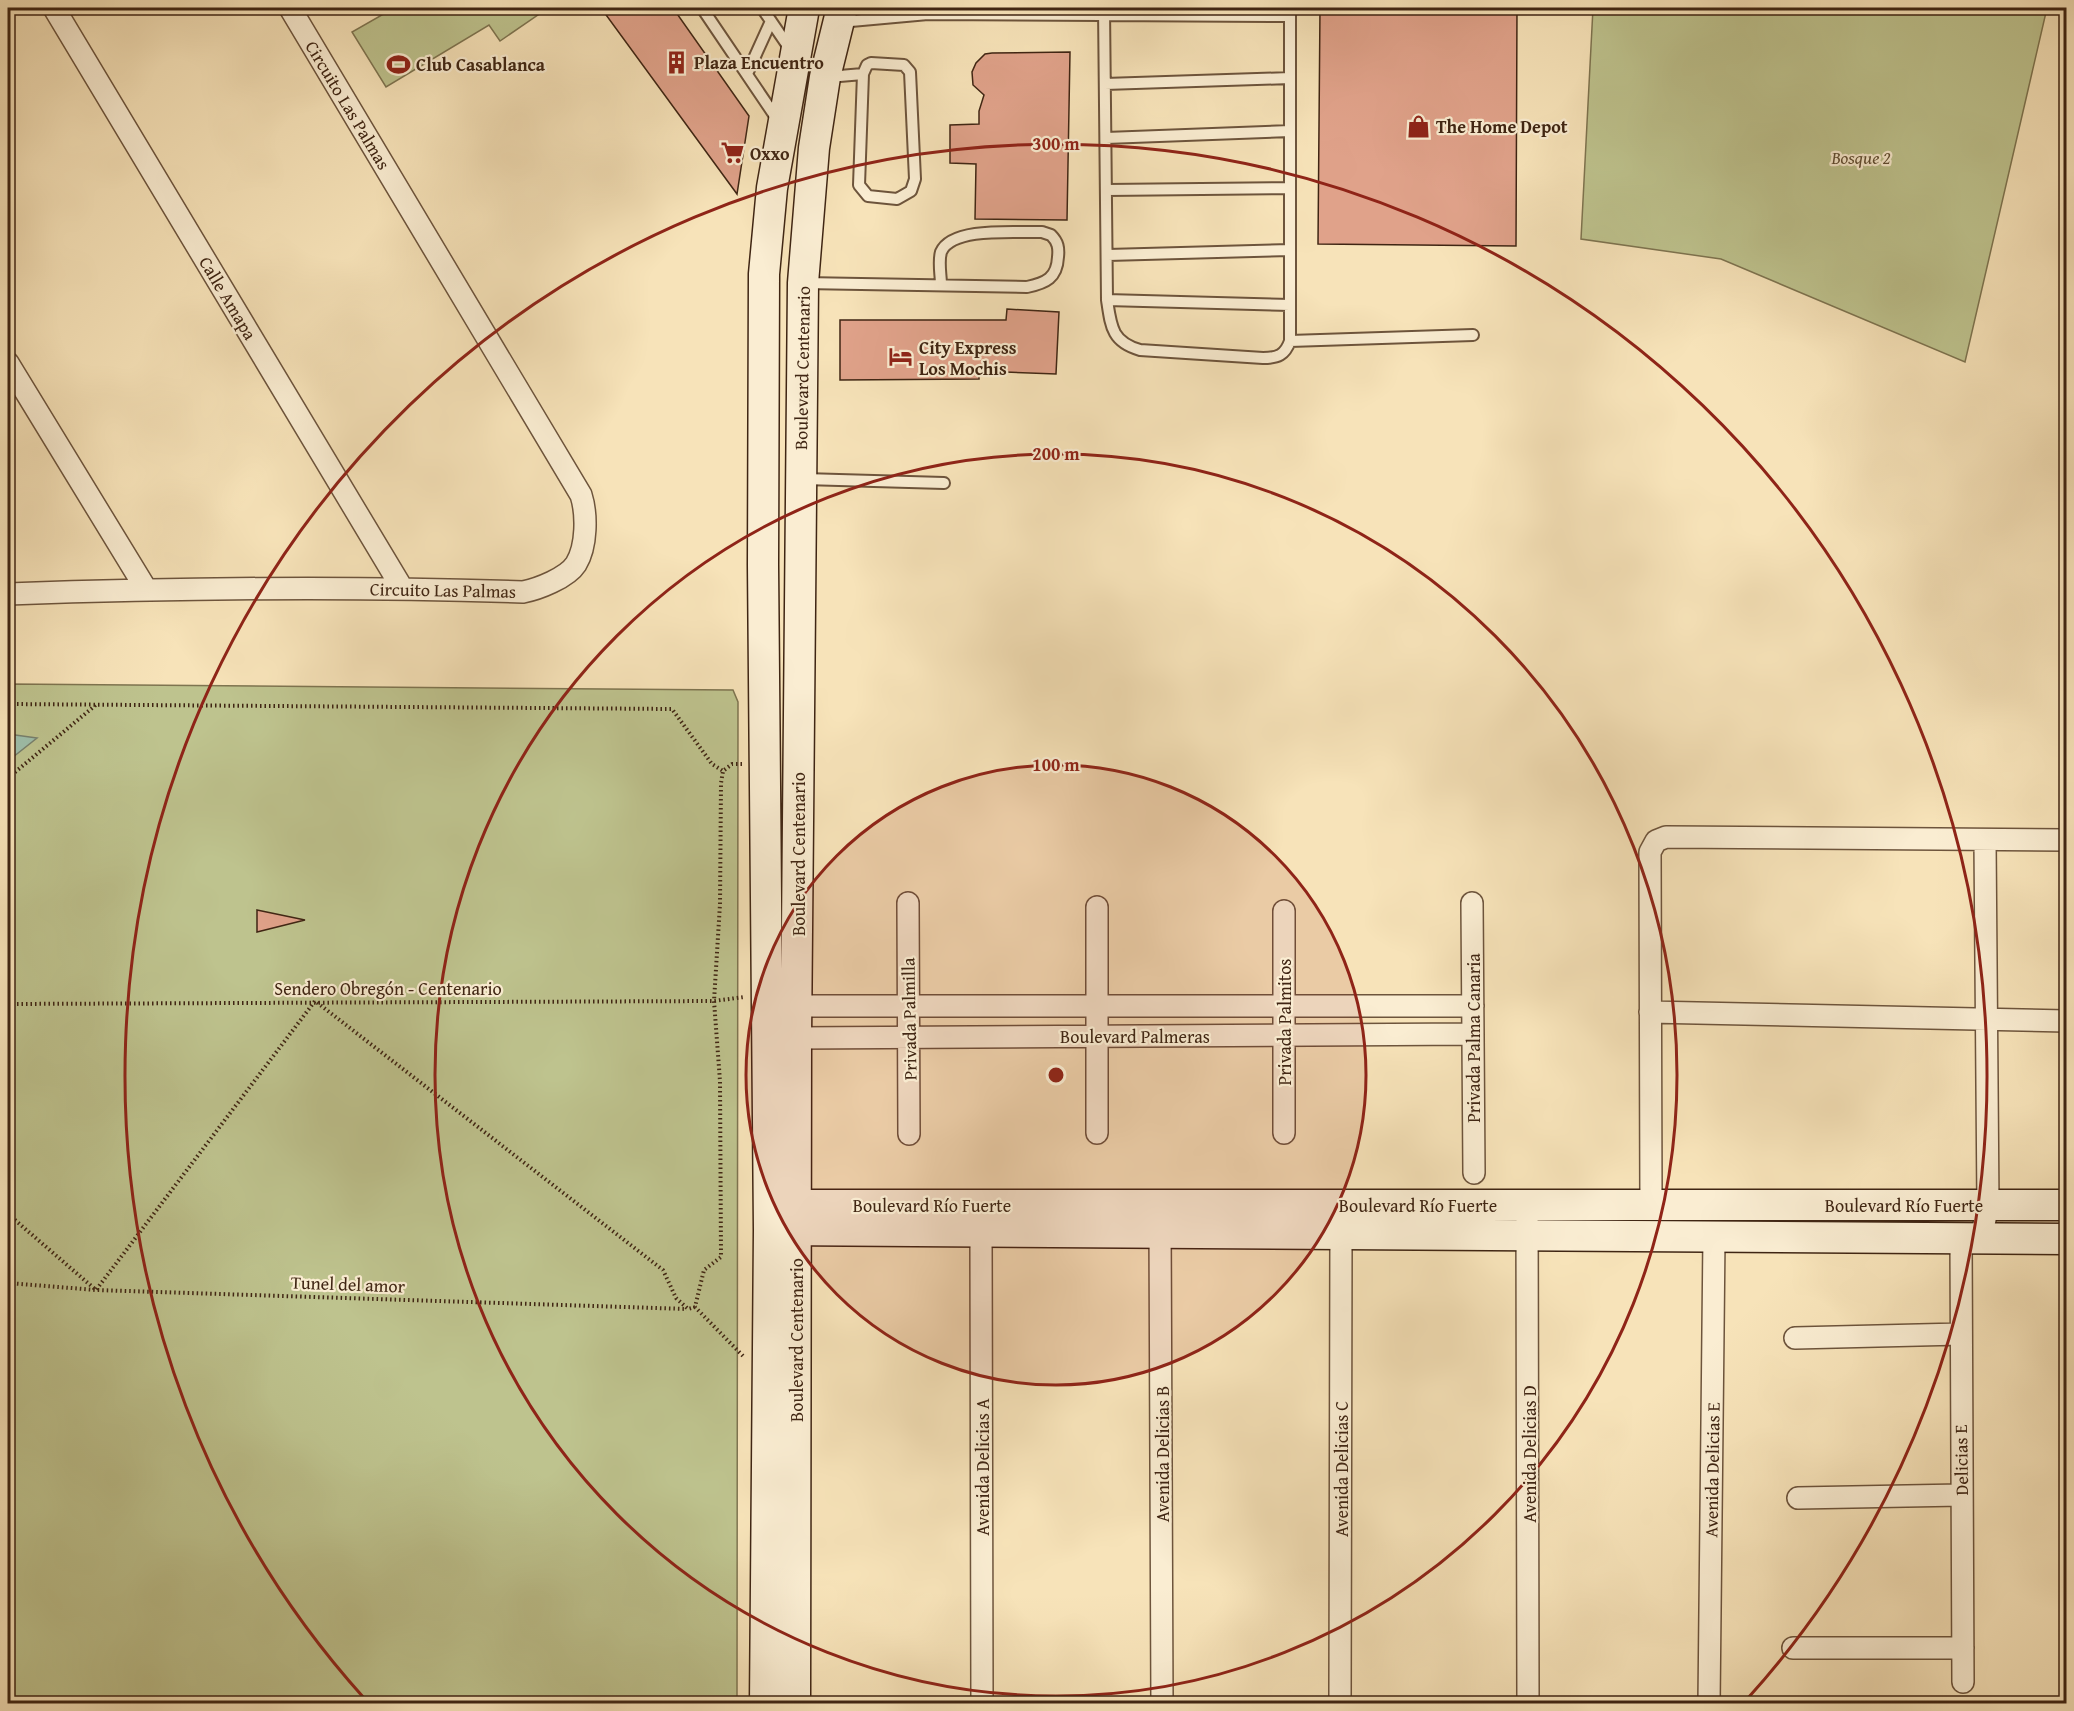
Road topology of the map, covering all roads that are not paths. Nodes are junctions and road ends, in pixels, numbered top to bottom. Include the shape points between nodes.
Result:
1 (54, 8) edge
2 (290, 8) edge
3 (702, 8) edge
4 (762, 8) edge
5 (804, 8) edge
6 (928, 11) edge
7 (1104, 12) edge
8 (1290, 12) edge
9 (839, 15) edge
10 (771, 21) junction
11 (794, 55) junction
12 (747, 74) junction
13 (863, 74) junction
14 (825, 77) junction
15 (1290, 78) junction
16 (1105, 84) junction
17 (782, 126) junction
18 (1290, 131) junction
19 (1106, 138) junction
20 (1290, 188) junction
21 (1107, 190) junction
22 (1290, 250) junction
23 (1108, 255) junction
24 (803, 283) junction
25 (941, 285) junction
26 (1107, 300) junction
27 (1290, 304) junction
28 (1473, 334) dead end
29 (1290, 341) junction
30 (8, 363) edge
31 (763, 482) junction
32 (944, 483) dead end
33 (800, 484) junction
34 (402, 588) junction
35 (146, 589) junction
36 (8, 594) edge
37 (2067, 840) edge
38 (1985, 841) junction
39 (908, 903) dead end
40 (1472, 903) dead end
41 (1097, 907) dead end
42 (1284, 911) dead end
43 (797, 1006) junction
44 (909, 1006) junction
45 (1097, 1006) junction
46 (1284, 1006) junction
47 (1473, 1006) junction
48 (1650, 1012) junction
49 (1986, 1020) junction
50 (2067, 1021) edge
51 (1473, 1034) junction
52 (1284, 1035) junction
53 (1097, 1036) junction
54 (910, 1037) junction
55 (796, 1038) junction
56 (1097, 1133) dead end
57 (1284, 1133) dead end
58 (909, 1134) dead end
59 (1474, 1173) dead end
60 (1527, 1205) junction
61 (1651, 1205) junction
62 (1988, 1205) junction
63 (2067, 1205) edge
64 (783, 1217) junction
65 (1160, 1219) junction
66 (981, 1232) junction
67 (1341, 1234) junction
68 (1529, 1236) junction
69 (1714, 1237) junction
70 (1971, 1239) junction
71 (2067, 1239) edge
72 (1960, 1334) junction
73 (1795, 1338) dead end
74 (1961, 1495) junction
75 (1798, 1498) dead end
76 (1793, 1648) dead end
77 (1964, 1648) junction
78 (1963, 1682) dead end
79 (765, 1704) edge
80 (795, 1704) edge
81 (982, 1704) edge
82 (1162, 1704) edge
83 (1340, 1704) edge
84 (1528, 1704) edge
85 (1709, 1704) edge

1 - 34 street, Calle Amapa
2 - 34 street, Circuito Las Palmas via 582,495 586,509 576,564 533,590
3 - 12 lane
4 - 10 lane
5 - 11 main road, Boulevard Centenario
6 - 7 lane
6 - 9 lane
7 - 8 lane
7 - 16 lane
8 - 15 lane
9 - 14 main road, Boulevard Centenario
10 - 11 lane
10 - 12 lane
11 - 17 main road, Boulevard Centenario
12 - 17 lane
13 - 13 lane via 860,189 868,196 897,199 911,191 915,179 910,72 904,65 871,63
13 - 14 lane
14 - 24 main road, Boulevard Centenario via 814,148
15 - 16 lane
15 - 18 lane
16 - 19 lane
17 - 31 main road, Boulevard Centenario via 765,274
18 - 19 lane
18 - 20 lane
19 - 21 lane
20 - 21 lane
20 - 22 lane
21 - 23 lane
22 - 23 lane
22 - 27 lane
23 - 26 lane
24 - 25 lane
24 - 33 main road, Boulevard Centenario
25 - 25 lane via 941,253 953,239 963,235 1042,232 1051,235 1059,248 1057,269 1042,284
26 - 27 lane
26 - 29 lane via 1116,336 1122,343 1140,350 1276,358
27 - 29 lane
28 - 29 lane
30 - 35 street
31 - 33 main road
31 - 64 main road, Boulevard Centenario via 767,997
32 - 33 lane
33 - 43 main road, Boulevard Centenario
34 - 35 street, Circuito Las Palmas
35 - 36 street, Circuito Las Palmas
37 - 38 street
38 - 48 street via 1666,837 1656,841 1650,852
38 - 49 street, Delicias E
39 - 44 street, Privada Palmilla
40 - 47 street, Privada Palma Canaria
41 - 45 street
42 - 46 street, Privada Palmitos
43 - 44 street, Boulevard Palmeras
43 - 55 main road, Boulevard Centenario
44 - 45 street, Boulevard Palmeras
44 - 54 street, Privada Palmilla
45 - 46 street, Boulevard Palmeras
45 - 53 street
46 - 47 street, Boulevard Palmeras
46 - 52 street, Privada Palmitos
47 - 51 street, Privada Palma Canaria
48 - 49 street
48 - 61 street
49 - 50 street
49 - 62 street, Delicias E
51 - 52 street, Boulevard Palmeras
51 - 59 street, Privada Palma Canaria
52 - 53 street, Boulevard Palmeras
52 - 57 street, Privada Palmitos
53 - 54 street, Boulevard Palmeras
53 - 56 street
54 - 55 street, Boulevard Palmeras
54 - 58 street, Privada Palmilla
55 - 64 main road, Boulevard Centenario
60 - 61 main road, Boulevard Río Fuerte
60 - 65 main road, Boulevard Río Fuerte
60 - 68 street, Avenida Delicias D
61 - 62 main road, Boulevard Río Fuerte
62 - 63 main road, Boulevard Río Fuerte
62 - 70 street, Delicias E
64 - 65 main road, Boulevard Río Fuerte
64 - 66 main road, Boulevard Río Fuerte
64 - 79 main road, Boulevard Centenario via 768,1360
64 - 80 main road, Boulevard Centenario
65 - 66 main road, Boulevard Río Fuerte
65 - 67 main road, Boulevard Río Fuerte
65 - 82 street, Avenida Delicias B
66 - 81 street, Avenida Delicias A
67 - 68 main road, Boulevard Río Fuerte
67 - 83 street, Avenida Delicias C
68 - 69 main road, Boulevard Río Fuerte
68 - 84 street, Avenida Delicias D
69 - 70 main road, Boulevard Río Fuerte
69 - 85 street, Avenida Delicias E
70 - 71 main road, Boulevard Río Fuerte
70 - 72 street, Delicias E
72 - 73 street
72 - 74 street, Delicias E
74 - 75 street
74 - 77 street, Delicias E
76 - 77 street
77 - 78 street, Delicias E

